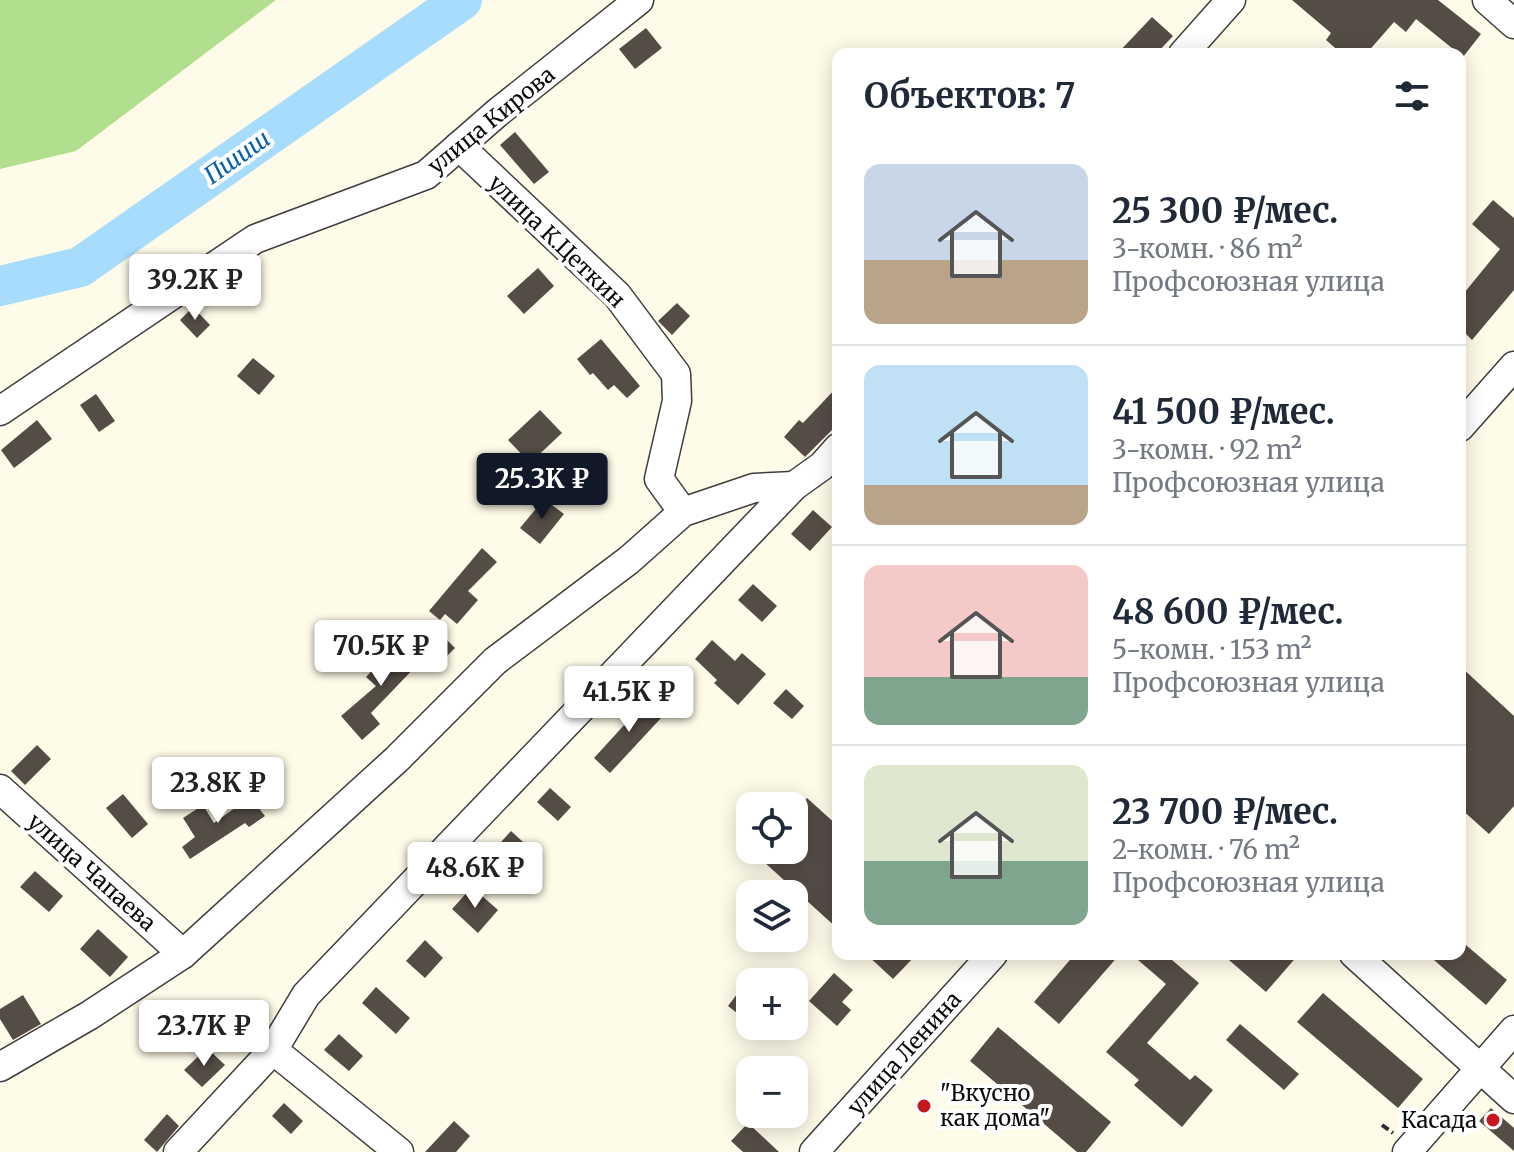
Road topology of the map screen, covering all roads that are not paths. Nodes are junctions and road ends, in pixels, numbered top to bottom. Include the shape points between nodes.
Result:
1 (639, 0) edge
2 (1231, 0) edge
3 (1487, 0) edge
4 (1514, 24) edge
5 (1188, 48) edge
6 (459, 146) junction
7 (1514, 366) edge
8 (0, 411) edge
9 (1466, 420) edge
10 (832, 466) edge
11 (794, 486) junction
12 (683, 512) junction
13 (0, 789) edge
14 (183, 954) junction
15 (988, 960) edge
16 (1361, 960) edge
17 (1514, 1030) edge
18 (273, 1050) junction
19 (0, 1067) edge
20 (1480, 1069) junction
21 (1514, 1099) edge
22 (178, 1152) edge
23 (399, 1152) edge
24 (814, 1152) edge
25 (1407, 1152) edge

1 - 6 street, улица Кирова
2 - 5 street
3 - 4 street
6 - 8 street, улица Кирова via 426,175 255,239
6 - 12 street, улица К.Цеткин via 617,295 676,374 677,401 659,479
7 - 9 street
10 - 11 street
11 - 12 street via 754,488
11 - 18 street via 306,995
12 - 14 street via 629,560 495,661 397,759
13 - 14 street, улица Чапаева
14 - 19 street
15 - 24 street, улица Ленина
16 - 20 street
17 - 20 street
18 - 22 street
18 - 23 street
20 - 21 street
20 - 25 street

